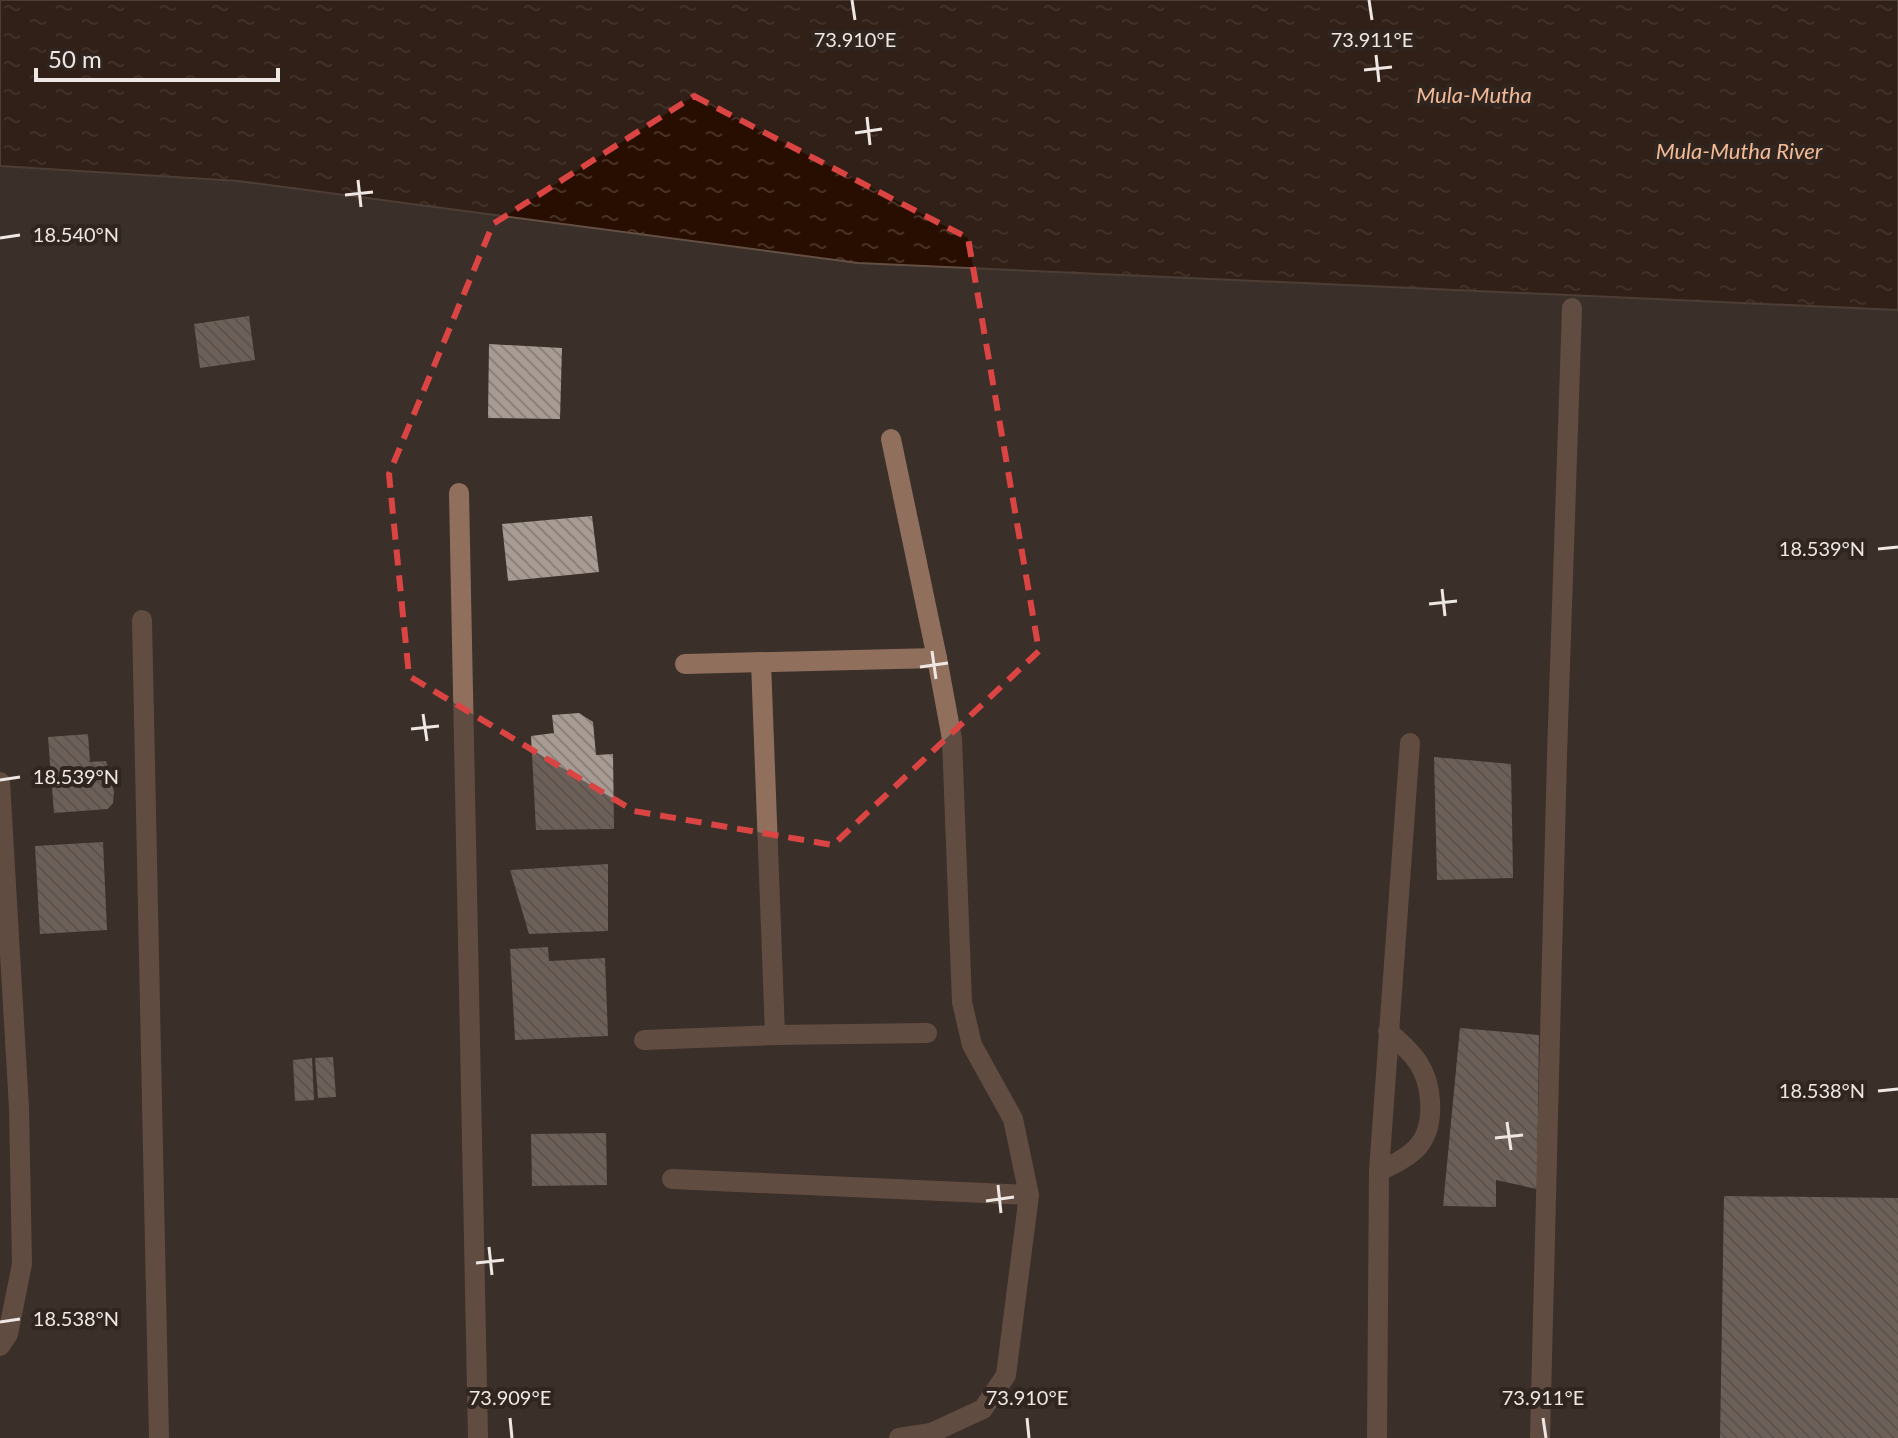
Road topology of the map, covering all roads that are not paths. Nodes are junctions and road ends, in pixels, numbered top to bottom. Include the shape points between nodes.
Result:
1 (1572, 308) dead end
2 (891, 439) dead end
3 (459, 493) dead end
4 (142, 620) dead end
5 (937, 658) junction
6 (761, 662) junction
7 (685, 664) dead end
8 (1410, 743) dead end
9 (0, 782) edge
10 (1388, 1031) junction
11 (927, 1033) dead end
12 (775, 1035) junction
13 (644, 1040) dead end
14 (1379, 1171) junction
15 (672, 1179) dead end
16 (1029, 1195) junction
17 (0, 1346) edge
18 (159, 1438) edge
19 (478, 1438) edge
20 (899, 1438) edge
21 (1377, 1438) edge
22 (1540, 1438) edge

1 - 22 street
2 - 5 street
3 - 19 street
4 - 18 street
5 - 6 street
5 - 16 street via 952,739 962,1002 972,1045 1013,1119
6 - 7 street
6 - 12 street
8 - 10 street
9 - 17 street via 22,1248 8,1334
10 - 14 street
10 - 14 street via 1418,1061 1426,1077 1430,1112 1418,1147
11 - 12 street
12 - 13 street
14 - 21 street
15 - 16 street
16 - 20 street via 1006,1375 983,1409 931,1433

